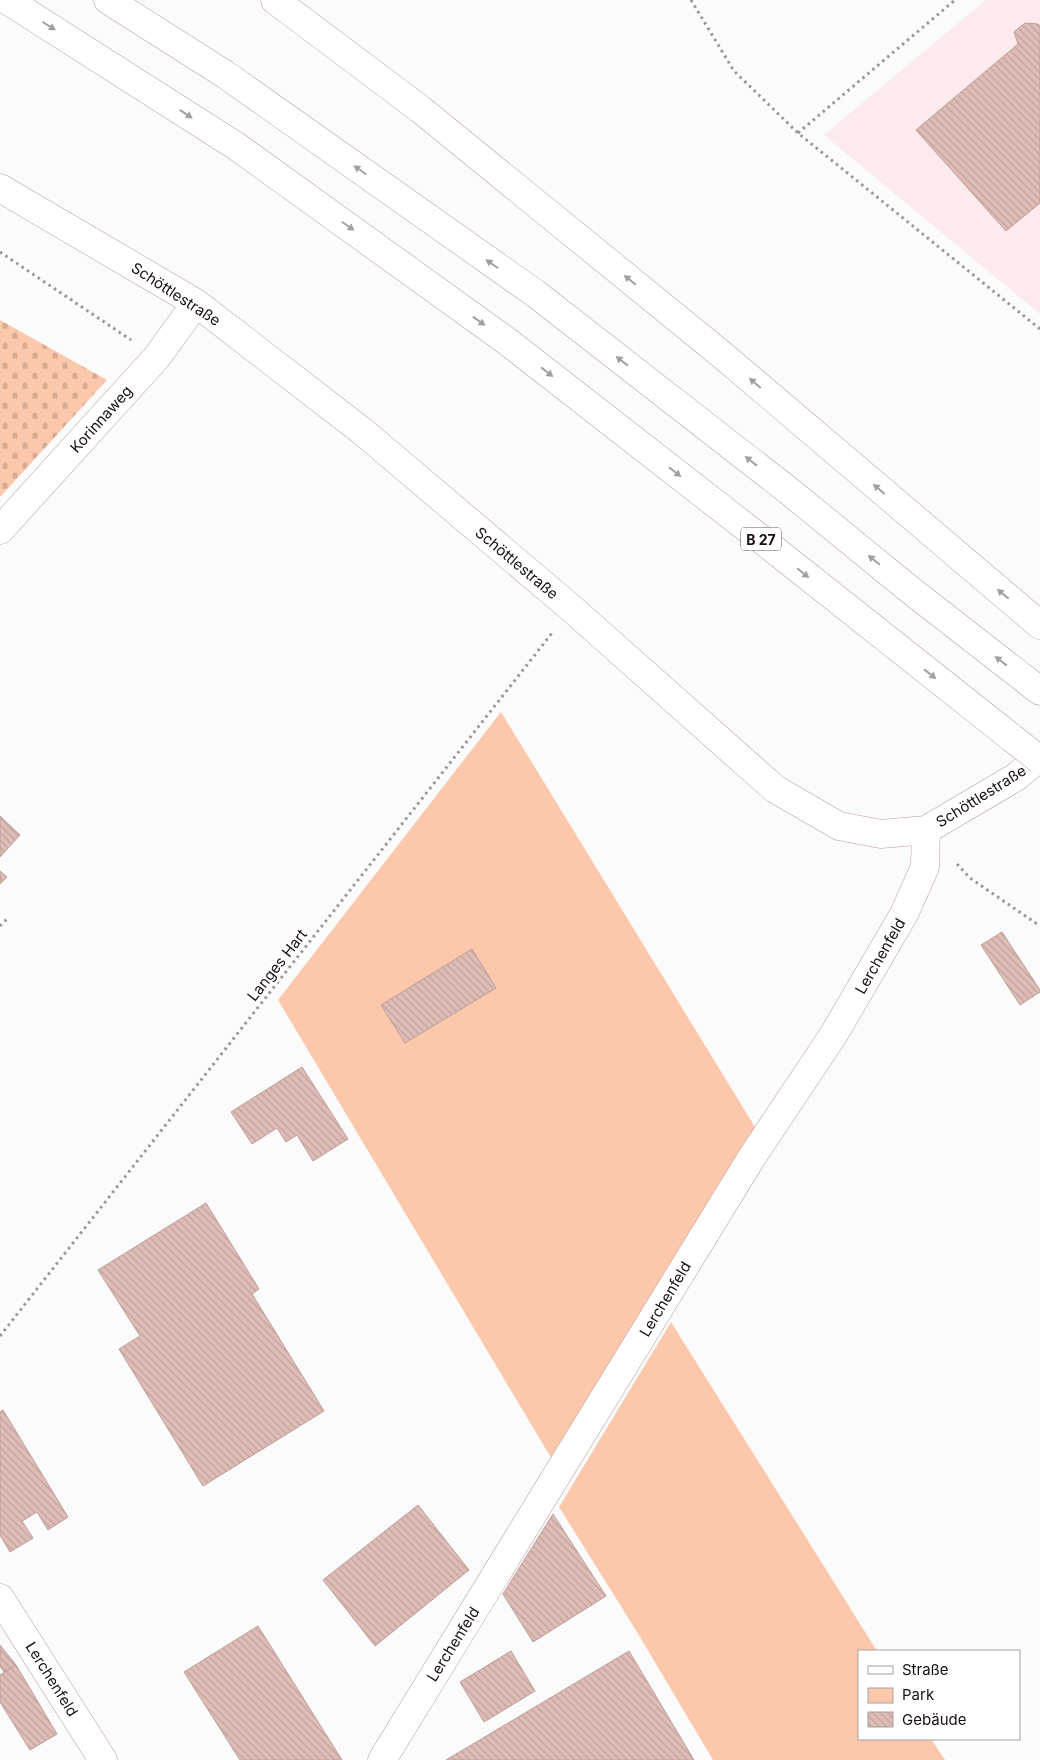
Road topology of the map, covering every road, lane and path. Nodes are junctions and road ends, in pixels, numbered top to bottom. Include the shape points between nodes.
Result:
1 (7, 0) edge
2 (108, 0) edge
3 (275, 0) edge
4 (691, 0) edge
5 (955, 0) edge
6 (798, 133) junction
7 (0, 188) edge
8 (0, 252) edge
9 (196, 303) junction
10 (1040, 329) edge
11 (157, 357) junction
12 (0, 530) edge
13 (572, 608) junction
14 (1040, 625) edge
15 (1040, 691) edge
16 (1040, 759) edge
17 (926, 830) junction
18 (7, 919) dead end
19 (0, 926) edge
20 (1040, 926) edge
21 (0, 1336) edge
22 (0, 1598) edge
23 (103, 1760) edge
24 (382, 1760) edge

1 -> 16 main road, B 27, bridge via 236,146 508,342
15 -> 2 main road via 536,294 226,74
14 -> 3 main road via 706,341 420,108
4 - 6 path via 734,71
5 - 6 path
6 - 10 path
7 - 9 main road, Schöttlestraße
8 - 11 path
9 - 11 main road, Korinnaweg
9 - 13 main road, Schöttlestraße via 362,431
11 - 12 main road, Korinnaweg
13 - 17 main road, Schöttlestraße via 775,789 839,826 881,834
13 - 21 path, Langes Hart
16 - 17 main road, Schöttlestraße via 1016,777
17 - 20 path via 970,878
17 - 24 main road, Lerchenfeld via 925,867 904,914 850,1008 752,1157
18 - 19 path
22 - 23 main road, Lerchenfeld

